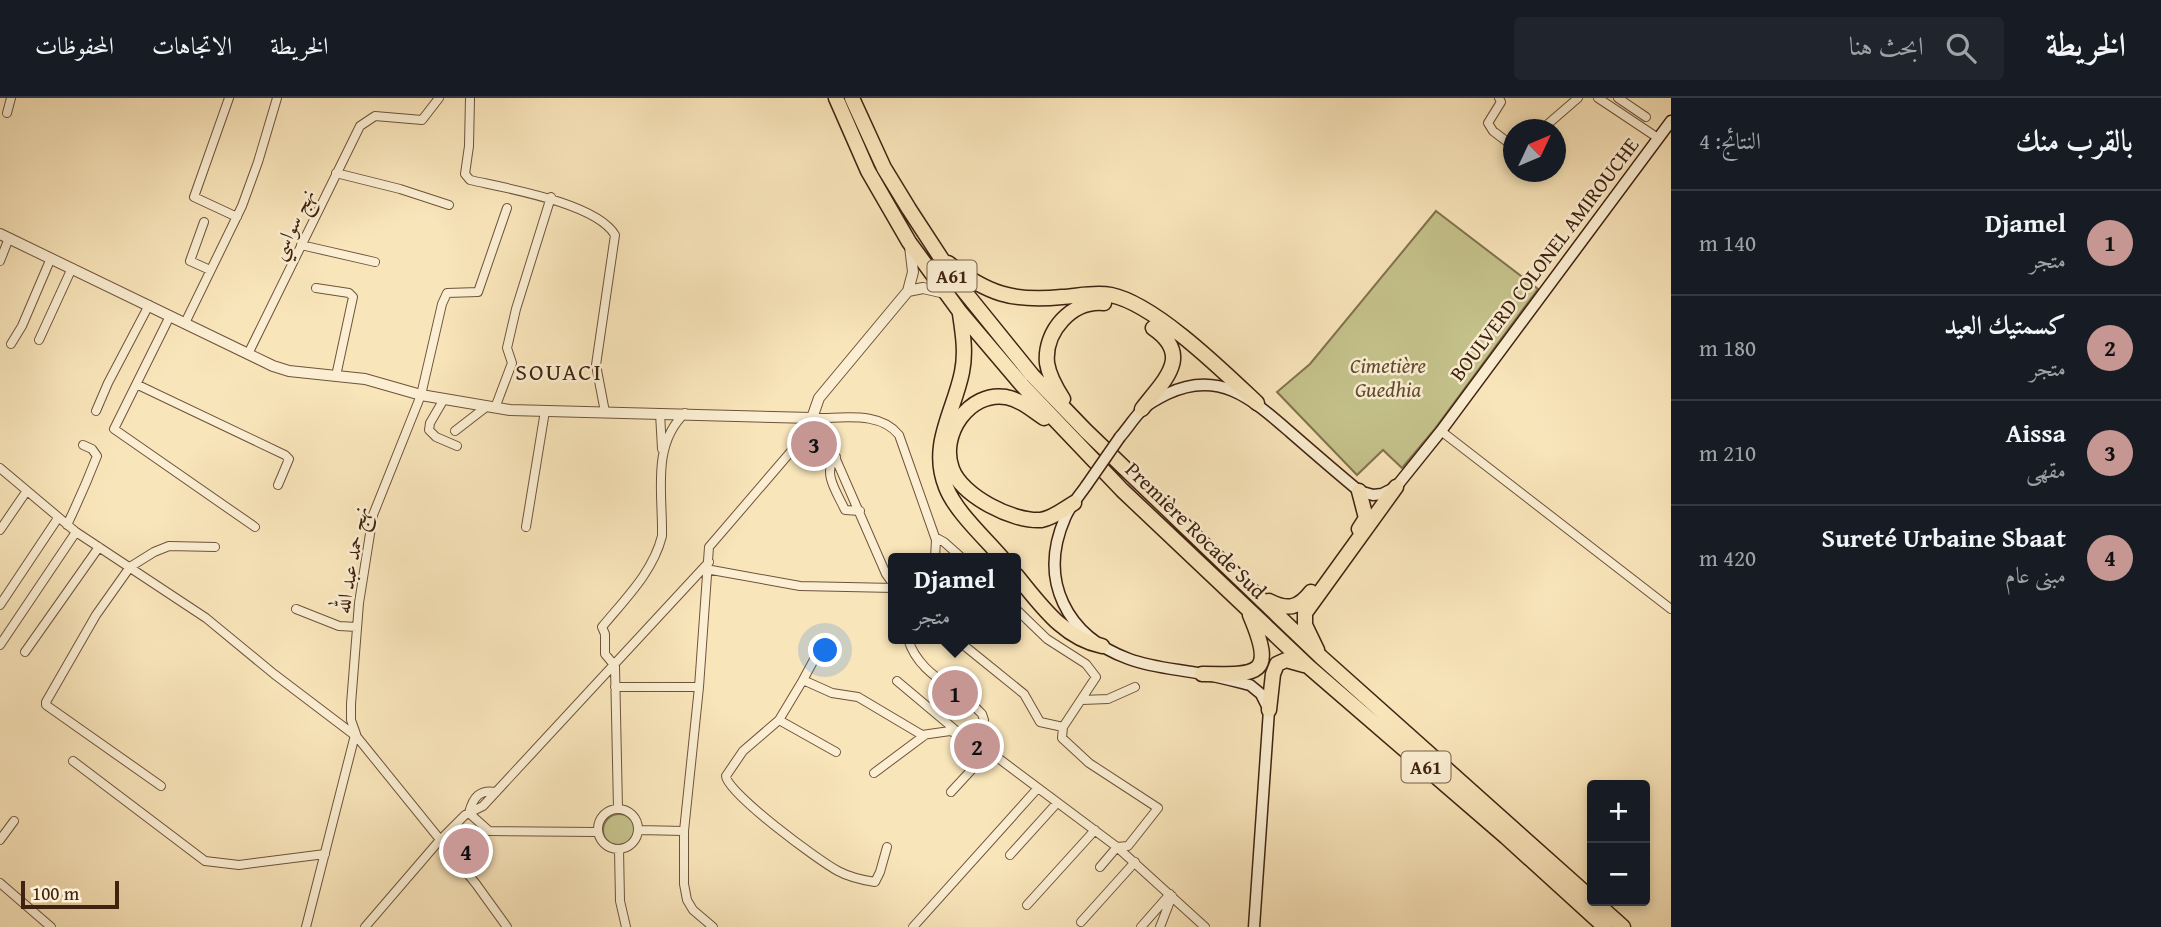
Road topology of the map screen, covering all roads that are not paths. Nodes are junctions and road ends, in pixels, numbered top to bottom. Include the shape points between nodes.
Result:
1 (11, 98) edge
2 (229, 98) edge
3 (277, 98) edge
4 (439, 98) edge
5 (470, 98) edge
6 (836, 98) edge
7 (852, 98) edge
8 (1499, 98) edge
9 (1578, 98) edge
10 (1598, 98) edge
11 (1618, 98) edge
12 (7, 113) dead end
13 (1646, 117) dead end
14 (1554, 119) edge
15 (1671, 121) edge
16 (1658, 138) junction
17 (1503, 139) edge
18 (336, 173) junction
19 (551, 198) junction
20 (449, 205) dead end
21 (507, 208) dead end
22 (237, 217) junction
23 (204, 222) dead end
24 (5, 236) edge
25 (909, 242) junction
26 (301, 245) junction
27 (938, 254) junction
28 (51, 258) junction
29 (0, 261) edge
30 (375, 262) dead end
31 (72, 268) junction
32 (210, 270) junction
33 (316, 288) dead end
34 (908, 291) junction
35 (945, 293) junction
36 (149, 305) junction
37 (960, 312) junction
38 (170, 316) junction
39 (185, 323) junction
40 (39, 340) dead end
41 (11, 344) dead end
42 (248, 354) junction
43 (336, 376) junction
44 (138, 385) junction
45 (421, 395) junction
46 (444, 399) junction
47 (1256, 403) junction
48 (490, 407) junction
49 (1142, 410) junction
50 (96, 411) dead end
51 (545, 411) junction
52 (605, 412) junction
53 (660, 413) junction
54 (685, 413) junction
55 (815, 418) junction
56 (1063, 430) junction
57 (455, 431) dead end
58 (1086, 431) junction
59 (1441, 431) junction
60 (83, 445) dead end
61 (457, 446) dead end
62 (663, 452) junction
63 (836, 457) junction
64 (0, 468) edge
65 (278, 485) dead end
66 (1396, 487) junction
67 (26, 492) junction
68 (1359, 492) junction
69 (1074, 503) junction
70 (860, 511) junction
71 (58, 518) junction
72 (67, 525) junction
73 (255, 527) dead end
74 (526, 527) dead end
75 (0, 530) edge
76 (76, 532) junction
77 (935, 537) junction
78 (99, 547) junction
79 (215, 547) dead end
80 (937, 553) edge
81 (956, 553) edge
82 (998, 553) edge
83 (130, 567) junction
84 (707, 567) junction
85 (888, 577) edge
86 (1021, 581) edge
87 (888, 587) edge
88 (1258, 597) junction
89 (0, 605) edge
90 (1247, 607) junction
91 (296, 609) dead end
92 (1671, 609) edge
93 (1021, 614) edge
94 (357, 627) junction
95 (909, 644) edge
96 (962, 644) edge
97 (0, 645) edge
98 (1102, 646) junction
99 (26, 652) dead end
100 (816, 656) dead end
101 (1321, 657) junction
102 (615, 666) junction
103 (1309, 667) junction
104 (1202, 674) junction
105 (803, 680) junction
106 (897, 681) dead end
107 (615, 687) junction
108 (699, 687) junction
109 (1135, 687) dead end
110 (1082, 700) junction
111 (1269, 710) junction
112 (779, 720) junction
113 (1063, 727) junction
114 (961, 734) junction
115 (925, 735) junction
116 (356, 736) junction
117 (974, 740) junction
118 (836, 752) dead end
119 (988, 752) junction
120 (73, 761) dead end
121 (874, 773) dead end
122 (161, 786) dead end
123 (1037, 789) junction
124 (951, 792) dead end
125 (1057, 803) junction
126 (618, 809) junction
127 (469, 813) junction
128 (14, 821) dead end
129 (639, 830) junction
130 (1095, 830) junction
131 (684, 831) junction
132 (598, 832) junction
133 (0, 840) edge
134 (439, 841) junction
135 (887, 847) dead end
136 (1118, 847) junction
137 (619, 849) junction
138 (325, 853) junction
139 (1010, 855) dead end
140 (1135, 862) junction
141 (1100, 867) dead end
142 (0, 883) edge
143 (1171, 895) junction
144 (1587, 895) edge
145 (1027, 905) dead end
146 (1600, 906) edge
147 (1081, 922) dead end
148 (51, 927) edge
149 (306, 927) edge
150 (365, 927) edge
151 (508, 927) edge
152 (626, 927) edge
153 (713, 927) edge
154 (913, 927) edge
155 (1141, 927) edge
156 (1160, 927) edge
157 (1205, 927) edge
158 (1254, 927) edge
159 (1605, 927) edge
160 (1623, 927) edge

1 - 12 street
2 - 22 street via 194,197
3 - 22 street
4 - 18 street, نهج سواسي via 422,120 375,116 360,126
5 - 19 street via 466,177
6 - 25 highway, Première Rocade Sud / A61 via 868,171
7 - 27 highway, Première Rocade Sud / A61 via 884,168
8 - 17 street via 1501,103 1489,123
9 - 14 street
10 - 16 street
11 - 13 street
15 - 16 main road, BOULVERD COLONEL AMIROUCHE
16 - 59 main road, BOULVERD COLONEL AMIROUCHE
18 - 20 street
18 - 26 street, نهج سواسي
19 - 48 street via 516,309 507,348 512,363
19 - 52 street via 606,224 615,235 596,365
21 - 45 street, نهج حمد عبد الله via 478,292 447,293
22 - 32 street
23 - 32 street via 190,261
24 - 28 street
24 - 29 street
25 - 34 street via 913,272
25 - 35 highway, Première Rocade Sud / A61
26 - 30 street
26 - 42 street, نهج سواسي
27 - 47 highway via 983,288 1005,296 1108,295 1138,306 1201,352
27 - 58 highway, Première Rocade Sud / A61 via 997,333
28 - 31 street
28 - 41 street
31 - 36 street
31 - 40 street
32 - 39 street
33 - 43 street via 353,297
34 - 35 street
34 - 55 street via 818,398
35 - 37 highway, Première Rocade Sud / A61
36 - 38 street
36 - 50 street
37 - 56 highway, Première Rocade Sud / A61
37 - 82 highway via 964,361 942,433 941,470 957,505
38 - 39 street
38 - 44 street
39 - 42 street
42 - 43 street via 289,371
43 - 45 street
44 - 65 street via 285,455 289,459
44 - 73 street via 114,429 117,433
45 - 46 street
45 - 94 street, نهج حمد عبد الله via 373,515
46 - 48 street
46 - 61 street via 429,430
47 - 49 main road via 1229,388 1206,384 1178,388
47 - 68 main road
48 - 51 street
48 - 57 street
49 - 58 highway via 1172,366 1170,342 1115,305 1080,307 1051,335 1047,365 1056,388
49 - 69 main road, bridge
51 - 52 street
51 - 74 street
52 - 53 street
53 - 54 street
53 - 62 street
54 - 55 street
54 - 62 street via 674,425
55 - 63 street
55 - 77 street via 877,419 890,425 899,435
55 - 84 street via 797,447 713,540
56 - 69 highway via 1019,401 987,398 963,413 948,454 959,481 1003,512 1044,520
56 - 90 highway, Première Rocade Sud / A61
58 - 88 highway, Première Rocade Sud / A61
59 - 66 main road, BOULVERD COLONEL AMIROUCHE
59 - 92 street
60 - 72 street via 97,456
62 - 102 street via 659,549 640,581 602,627 605,654
63 - 70 street
63 - 70 street via 829,472 839,498 845,510
64 - 67 street
66 - 68 main road via 1382,494
66 - 101 highway via 1304,613
67 - 71 street
67 - 75 street
68 - 88 highway via 1366,518 1304,601 1283,608
69 - 98 main road via 1057,542 1056,585 1075,621
70 - 85 street
71 - 72 street
71 - 89 street
72 - 76 street
76 - 78 street
76 - 97 street
77 - 80 street
77 - 81 street
78 - 83 street
78 - 99 street
79 - 83 street via 169,546
83 - 116 street via 206,618
83 - 122 street via 96,615 46,705
84 - 87 street via 800,586
84 - 102 street
84 - 108 street
86 - 98 highway via 1070,634
88 - 101 highway, Première Rocade Sud / A61
90 - 103 highway, Première Rocade Sud / A61
90 - 104 highway via 1262,643 1259,665 1247,674
91 - 94 street via 339,626
93 - 110 street via 1094,672 1096,677
94 - 116 street, نهج حمد عبد الله via 351,704
95 - 117 street via 919,663 982,714 984,720
96 - 113 street via 1024,694 1040,722
98 - 104 main road via 1138,662
100 - 105 street
101 - 144 highway, Première Rocade Sud / A61
102 - 107 street
102 - 127 street via 483,806
103 - 111 highway via 1286,660 1277,664
103 - 159 highway, Première Rocade Sud / A61
104 - 111 main road via 1250,685
105 - 112 street
105 - 115 street via 832,693 858,697
106 - 114 street
107 - 108 street
107 - 126 street
108 - 131 street
109 - 110 street via 1108,699
110 - 113 street
111 - 158 main road
112 - 118 street
112 - 135 street via 735,759 726,776 728,785 841,873 875,882
113 - 136 street via 1062,738 1089,763 1158,808 1128,845
114 - 115 street
114 - 117 street
115 - 121 street
116 - 134 street
116 - 138 street
117 - 119 street
119 - 123 street
119 - 124 street
120 - 138 street via 205,861 239,865
123 - 125 street
123 - 154 street
125 - 130 street
125 - 139 street
126 - 129 street via 633,815
126 - 132 street via 601,818
127 - 132 street via 489,831
127 - 134 street
128 - 133 street
129 - 131 street
129 - 137 street via 631,846
130 - 136 street
130 - 145 street
131 - 153 street via 687,900
132 - 137 street via 604,844
134 - 150 street
134 - 151 street
136 - 140 street
136 - 141 street
137 - 152 street via 620,901
138 - 149 street
140 - 143 street
140 - 147 street
142 - 148 street
143 - 155 street
143 - 156 street
143 - 157 street
146 - 160 highway, Première Rocade Sud / A61

